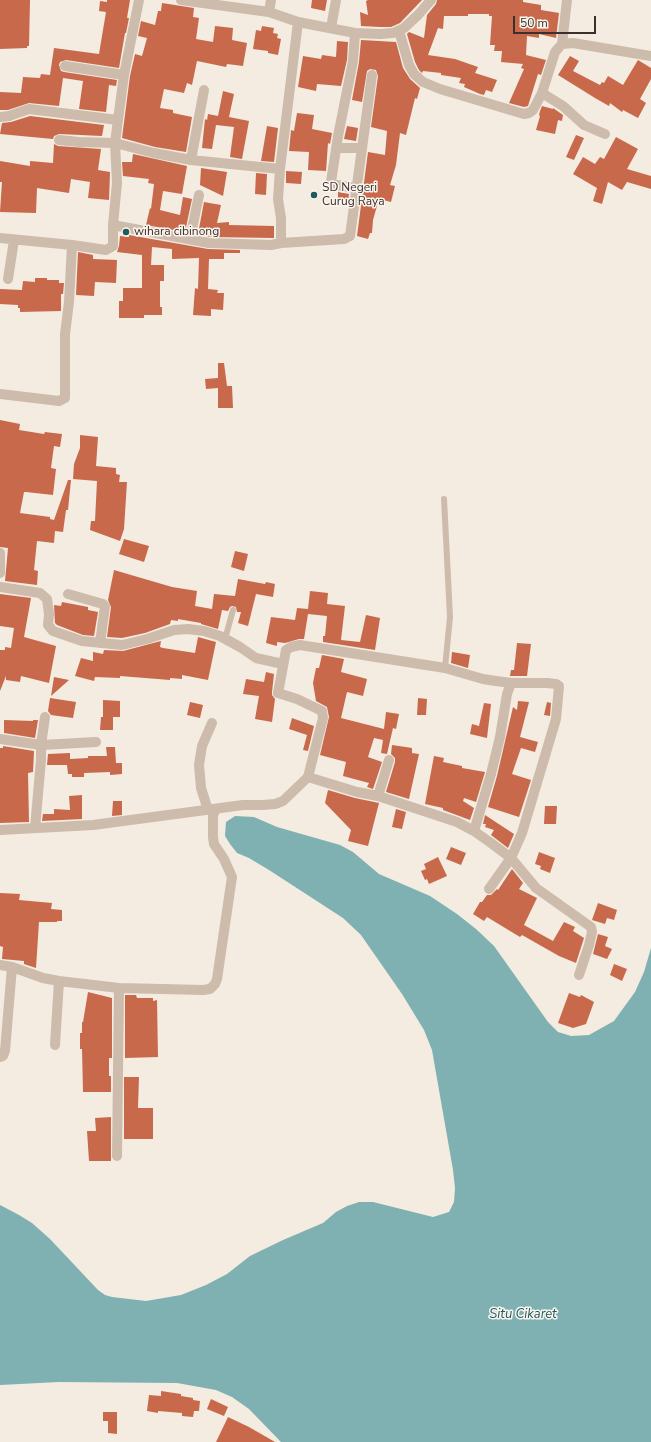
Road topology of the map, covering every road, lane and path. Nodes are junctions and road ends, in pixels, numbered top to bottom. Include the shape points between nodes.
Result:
1 (139, 0) edge
2 (181, 0) edge
3 (271, 0) edge
4 (336, 0) edge
5 (431, 0) edge
6 (567, 0) edge
7 (269, 12) junction
8 (298, 22) junction
9 (331, 28) junction
10 (399, 31) junction
11 (355, 34) junction
12 (562, 44) junction
13 (651, 56) edge
14 (65, 66) dead end
15 (124, 75) junction
16 (372, 75) dead end
17 (204, 90) dead end
18 (542, 93) junction
19 (0, 117) edge
20 (118, 120) junction
21 (605, 134) dead end
22 (59, 140) dead end
23 (116, 143) junction
24 (336, 148) junction
25 (361, 148) junction
26 (191, 160) junction
27 (280, 169) junction
28 (355, 188) junction
29 (199, 195) dead end
30 (113, 225) junction
31 (0, 238) edge
32 (190, 239) junction
33 (14, 240) junction
34 (281, 243) junction
35 (72, 245) junction
36 (8, 279) dead end
37 (0, 394) edge
38 (444, 499) dead end
39 (0, 554) edge
40 (0, 573) edge
41 (0, 587) edge
42 (68, 594) dead end
43 (233, 610) dead end
44 (225, 639) junction
45 (100, 643) junction
46 (283, 664) junction
47 (445, 668) junction
48 (511, 683) junction
49 (45, 718) dead end
50 (212, 723) dead end
51 (0, 739) edge
52 (96, 742) dead end
53 (41, 745) junction
54 (389, 760) dead end
55 (308, 778) junction
56 (378, 796) junction
57 (212, 809) junction
58 (35, 828) junction
59 (0, 830) edge
60 (474, 831) junction
61 (511, 858) junction
62 (489, 889) dead end
63 (0, 965) edge
64 (12, 967) junction
65 (579, 976) dead end
66 (59, 981) junction
67 (119, 988) junction
68 (54, 1045) dead end
69 (0, 1057) edge
70 (117, 1156) dead end

1 - 15 street
2 - 7 street
3 - 7 street
4 - 9 street
5 - 10 street
6 - 12 street
7 - 8 street
8 - 9 street
8 - 27 street
9 - 11 street
10 - 11 street via 386,34
10 - 18 street via 409,65 423,82 524,114 533,110
11 - 24 street via 353,61
12 - 13 street
12 - 18 street via 555,52
14 - 15 street
15 - 20 street
16 - 25 street
17 - 26 street
18 - 21 street via 563,106 584,125
19 - 20 street via 29,109
20 - 23 street
22 - 23 street
23 - 26 street
23 - 30 street via 117,183
24 - 25 street
24 - 28 street via 331,182
25 - 28 street
26 - 27 street
27 - 34 street via 278,199
28 - 34 street via 350,236 344,239
29 - 32 street
30 - 32 street
30 - 35 street via 114,243 111,249
31 - 33 street
32 - 34 street via 209,243 271,246
33 - 35 street
33 - 36 street
35 - 37 street via 65,334 65,398 59,401
38 - 47 lane via 450,611
39 - 40 street
41 - 45 street via 40,592 47,599 48,625 53,631 82,641
42 - 45 street via 105,606
43 - 44 lane
44 - 45 street via 204,631 188,629 174,630 122,645
44 - 46 street via 256,658
46 - 47 street via 286,650 291,646 300,645
46 - 55 street via 278,693 305,703 322,711 323,714
47 - 48 street via 483,679
48 - 60 street via 491,774
48 - 61 street via 556,684 560,691 556,718 522,833
49 - 53 street
50 - 57 street via 202,746 199,765 201,788
51 - 53 street
52 - 53 street
53 - 58 street
54 - 56 street
55 - 56 street
55 - 57 street via 290,796 276,804
56 - 60 street via 457,822
57 - 58 street via 93,825
57 - 67 street via 214,844 232,877 215,984 210,989 203,990
58 - 59 street
60 - 61 street
61 - 62 street
61 - 65 street via 536,888 591,927 589,945
63 - 64 street
64 - 66 street
64 - 69 street via 5,1051
66 - 67 street
66 - 68 street
67 - 70 street

